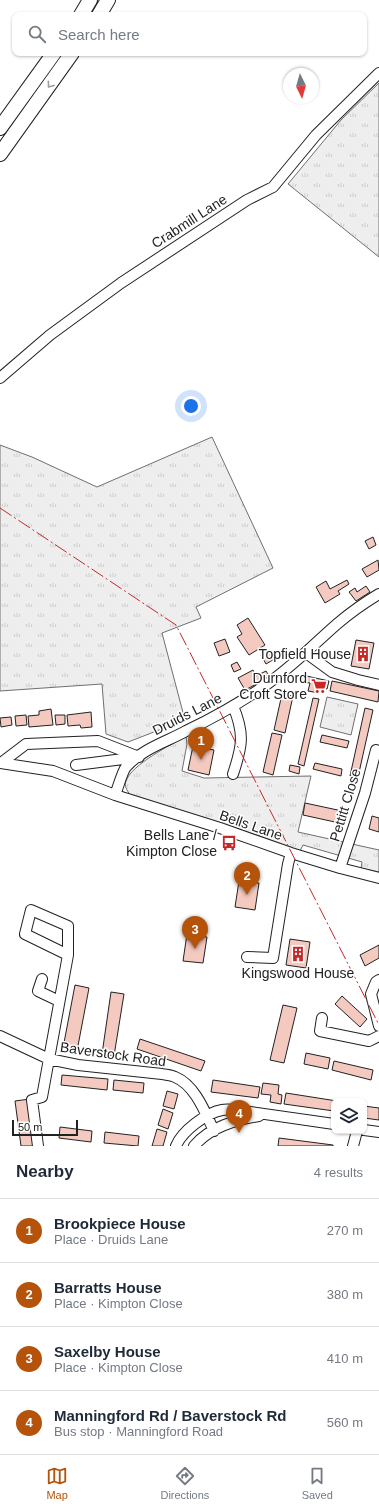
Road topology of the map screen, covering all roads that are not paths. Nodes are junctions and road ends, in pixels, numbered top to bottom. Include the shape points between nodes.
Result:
1 (90, 0) edge
2 (108, 0) edge
3 (83, 12) edge
4 (101, 12) edge
5 (52, 56) edge
6 (70, 56) edge
7 (379, 73) edge
8 (0, 128) edge
9 (0, 154) edge
10 (0, 378) edge
11 (379, 594) edge
12 (306, 653) junction
13 (379, 685) edge
14 (234, 706) junction
15 (376, 750) dead end
16 (139, 757) junction
17 (1, 763) edge
18 (76, 765) dead end
19 (233, 774) dead end
20 (115, 795) junction
21 (291, 853) junction
22 (340, 868) junction
23 (379, 878) edge
24 (68, 955) junction
25 (247, 957) dead end
26 (42, 979) dead end
27 (379, 980) edge
28 (59, 1001) junction
29 (322, 1018) dead end
30 (379, 1026) edge
31 (0, 1036) edge
32 (379, 1036) edge
33 (49, 1059) junction
34 (207, 1115) junction
35 (269, 1115) junction
36 (331, 1124) edge
37 (214, 1130) junction
38 (367, 1130) edge
39 (379, 1132) edge
40 (356, 1134) edge
41 (38, 1146) edge
42 (176, 1146) edge
43 (194, 1146) edge
44 (353, 1146) edge

1 - 3 highway
2 - 4 highway
5 - 8 highway
6 -> 9 highway
7 - 10 street, Crabmill Lane via 316,135 274,187 247,200 121,283 50,335
11 - 12 street, Druids Lane via 338,623
12 - 13 street via 332,672
12 - 14 street, Druids Lane
14 - 16 street, Druids Lane via 155,746
14 - 19 street via 242,736 240,755
15 - 22 street, Pettitt Close via 365,794
16 - 17 street via 98,741 26,744
16 - 18 street
16 - 20 street, Druids Lane via 126,768
17 - 20 street via 53,771
20 - 21 street, Bells Lane
21 - 22 street, Bells Lane
21 - 25 street via 272,958
22 - 23 street, Bells Lane
24 - 24 street via 25,934 31,910 68,926
24 - 28 street
26 - 28 street via 38,991
27 - 30 street via 371,994
28 - 33 street
29 - 32 street via 320,1031 369,1041
31 - 33 street, Baverstock Road
33 - 34 street, Baverstock Road via 175,1077 192,1090
33 - 41 street via 42,1097 32,1100
34 - 35 street via 222,1110
34 - 37 street, Baverstock Road
34 - 42 street via 184,1133
35 - 36 street
35 - 37 street via 243,1119
37 - 43 street
38 - 39 street
40 - 44 street

